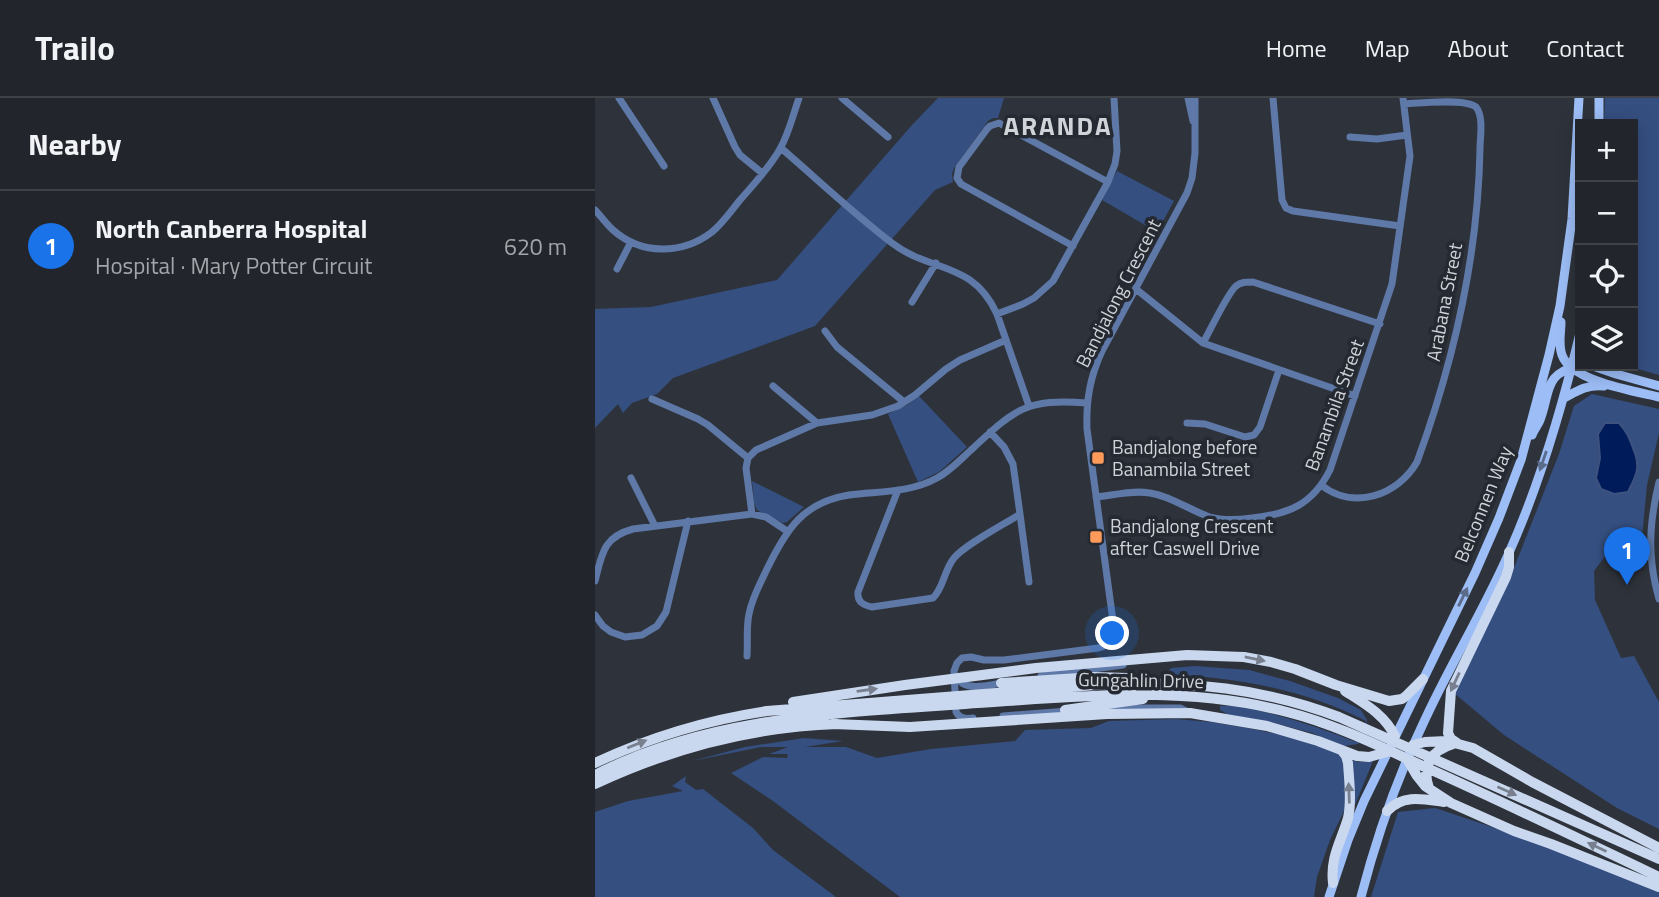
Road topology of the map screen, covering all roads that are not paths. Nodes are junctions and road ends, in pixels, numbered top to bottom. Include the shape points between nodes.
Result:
1 (619, 98) edge
2 (713, 98) edge
3 (799, 98) edge
4 (842, 98) edge
5 (1114, 98) edge
6 (1188, 98) edge
7 (1195, 98) edge
8 (1273, 98) edge
9 (1579, 98) edge
10 (1599, 98) edge
11 (1404, 101) edge
12 (1599, 119) edge
13 (1194, 128) junction
14 (1407, 135) junction
15 (888, 136) dead end
16 (1350, 137) dead end
17 (781, 148) junction
18 (664, 166) dead end
19 (762, 173) junction
20 (1108, 182) junction
21 (595, 210) edge
22 (1400, 226) junction
23 (631, 242) junction
24 (1073, 246) junction
25 (936, 263) junction
26 (617, 269) dead end
27 (1136, 289) junction
28 (912, 302) dead end
29 (1560, 306) junction
30 (996, 314) junction
31 (1380, 324) junction
32 (825, 331) dead end
33 (1006, 340) junction
34 (1203, 343) junction
35 (1575, 366) edge
36 (1575, 366) edge
37 (1575, 369) edge
38 (1279, 370) junction
39 (1580, 371) edge
40 (1607, 371) edge
41 (773, 386) dead end
42 (1620, 387) junction
43 (1659, 387) edge
44 (1355, 396) junction
45 (1659, 397) edge
46 (1564, 398) junction
47 (652, 399) dead end
48 (904, 402) junction
49 (1087, 403) junction
50 (1029, 406) junction
51 (1187, 422) dead end
52 (817, 423) junction
53 (990, 432) junction
54 (1524, 449) junction
55 (748, 458) junction
56 (631, 478) dead end
57 (1659, 482) edge
58 (1321, 485) junction
59 (898, 490) junction
60 (1096, 497) junction
61 (752, 514) junction
62 (1020, 514) junction
63 (688, 522) junction
64 (655, 526) junction
65 (787, 531) junction
66 (1509, 552) junction
67 (595, 581) edge
68 (1029, 582) dead end
69 (1659, 599) edge
70 (595, 615) edge
71 (1187, 655) junction
72 (747, 656) dead end
73 (1423, 679) junction
74 (1001, 683) junction
75 (956, 684) junction
76 (1207, 685) junction
77 (1336, 685) junction
78 (1174, 695) junction
79 (1363, 703) junction
80 (956, 712) junction
81 (1190, 713) junction
82 (1033, 714) junction
83 (833, 724) junction
84 (681, 729) junction
85 (1395, 736) junction
86 (1457, 743) junction
87 (1413, 745) junction
88 (1401, 749) junction
89 (1343, 751) junction
90 (1387, 752) junction
91 (1407, 759) junction
92 (595, 763) edge
93 (595, 775) edge
94 (595, 784) edge
95 (1431, 790) junction
96 (1451, 803) junction
97 (1387, 811) junction
98 (1659, 848) edge
99 (1659, 859) edge
100 (1659, 877) edge
101 (1333, 883) junction
102 (1659, 887) edge
103 (1329, 897) edge
104 (1361, 897) edge

1 - 18 street
2 - 19 street via 740,155
3 - 17 street
4 - 15 street
5 - 20 street via 1117,151
6 - 13 street, Bandjalong Crescent
7 - 13 street, Bandjalong Crescent
8 - 22 street via 1286,208
9 - 29 main road, Belconnen Way via 1572,219
10 - 12 main road
11 - 14 street, Banambila Street
11 - 58 street, Arabana Street via 1462,99 1475,105 1480,116 1477,209 1459,322 1438,401 1412,471 1395,487 1368,498 1345,497
13 - 27 street, Bandjalong Crescent via 1195,153 1187,194
14 - 16 street
14 - 22 street, Banambila Street via 1409,156
17 - 19 street
17 - 25 street via 891,242
19 - 23 street via 704,238 666,249
20 - 24 street
20 - 24 street via 999,123 987,128 959,167 961,184
21 - 23 street
22 - 31 street, Banambila Street via 1392,284
23 - 26 street
24 - 30 street via 1044,290
25 - 28 street
25 - 30 street via 975,283
27 - 34 street
27 - 49 street, Bandjalong Crescent via 1095,366
29 - 35 main road via 1561,353
29 - 54 main road, Belconnen Way
30 - 33 street
31 - 34 street via 1245,282 1235,287
31 - 44 street, Banambila Street
32 - 48 street via 837,347
33 - 48 street via 960,360
33 - 50 street
34 - 38 street
36 - 54 main road via 1551,384 1540,421
37 - 46 main road, Belconnen Way
38 - 44 street
38 - 51 street via 1254,435
39 - 42 main road
40 - 43 main road
41 - 52 street
42 - 45 main road
42 - 46 main road via 1594,385
44 - 58 street, Banambila Street
46 -> 66 main road, Belconnen Way
47 - 55 street via 708,425
48 - 52 street via 872,415
49 - 50 street
49 - 60 street, Bandjalong Crescent
50 - 53 street
52 - 55 street via 756,450
53 - 59 street via 938,478
53 - 62 street via 1010,455
73 -> 54 main road, Belconnen Way via 1485,551
55 - 61 street
56 - 64 street
57 - 69 street via 1650,546
58 - 60 street, Banambila Street via 1288,511 1236,520 1212,517 1147,493
59 - 62 street via 857,592 864,605 933,598 956,555
59 - 65 street via 823,502 805,512
60 - 75 street, Bandjalong Crescent via 1114,630 1111,642 1098,648 1004,660 967,657 958,661 954,670
61 - 63 street
61 - 65 street
62 - 68 street
63 - 64 street
63 - 70 street via 666,612 657,626 642,635 625,637 611,632
64 - 67 street via 624,531 608,542
65 - 72 street via 750,608
66 -> 86 highway via 1506,577 1451,691 1448,733
66 - 87 main road, Belconnen Way
71 - 74 street
71 -> 77 highway via 1271,662
84 -> 71 highway via 711,717 824,696 1036,668
73 - 77 highway via 1402,699 1389,701
73 - 85 main road, Belconnen Way
74 - 75 street
74 - 76 highway via 1116,677
75 - 80 street, Bandjalong Crescent
76 - 84 highway, Gungahlin Drive via 1109,684 793,708
76 -> 99 highway, Gungahlin Drive via 1317,708
77 - 79 highway
78 - 82 highway
78 - 93 highway, Gungahlin Drive via 1101,694 763,722 685,739
100 -> 78 highway, Gungahlin Drive via 1311,719 1233,700
79 - 85 highway via 1384,719
79 - 89 highway via 1375,718 1374,736 1362,748
80 - 82 street via 966,719
80 - 83 highway via 949,719 911,724
81 - 82 street via 1180,708 1137,708
81 - 83 highway via 902,727
81 - 89 highway via 1267,726
83 - 94 highway via 705,742
92 -> 84 highway
85 - 88 main road
85 - 90 main road, Belconnen Way
86 - 87 highway
86 - 95 highway via 1438,750 1429,760 1426,774
86 - 98 highway
87 - 88 main road
87 - 91 main road, Belconnen Way
88 - 90 main road
88 - 91 main road
89 - 90 highway via 1366,757
101 -> 89 highway via 1333,859 1350,806
90 - 101 main road, Belconnen Way
91 - 95 highway
91 - 97 main road, Belconnen Way
95 - 96 highway
96 - 97 highway via 1409,799 1398,801
96 - 102 highway
97 - 104 main road, Belconnen Way
101 - 103 main road, Belconnen Way

